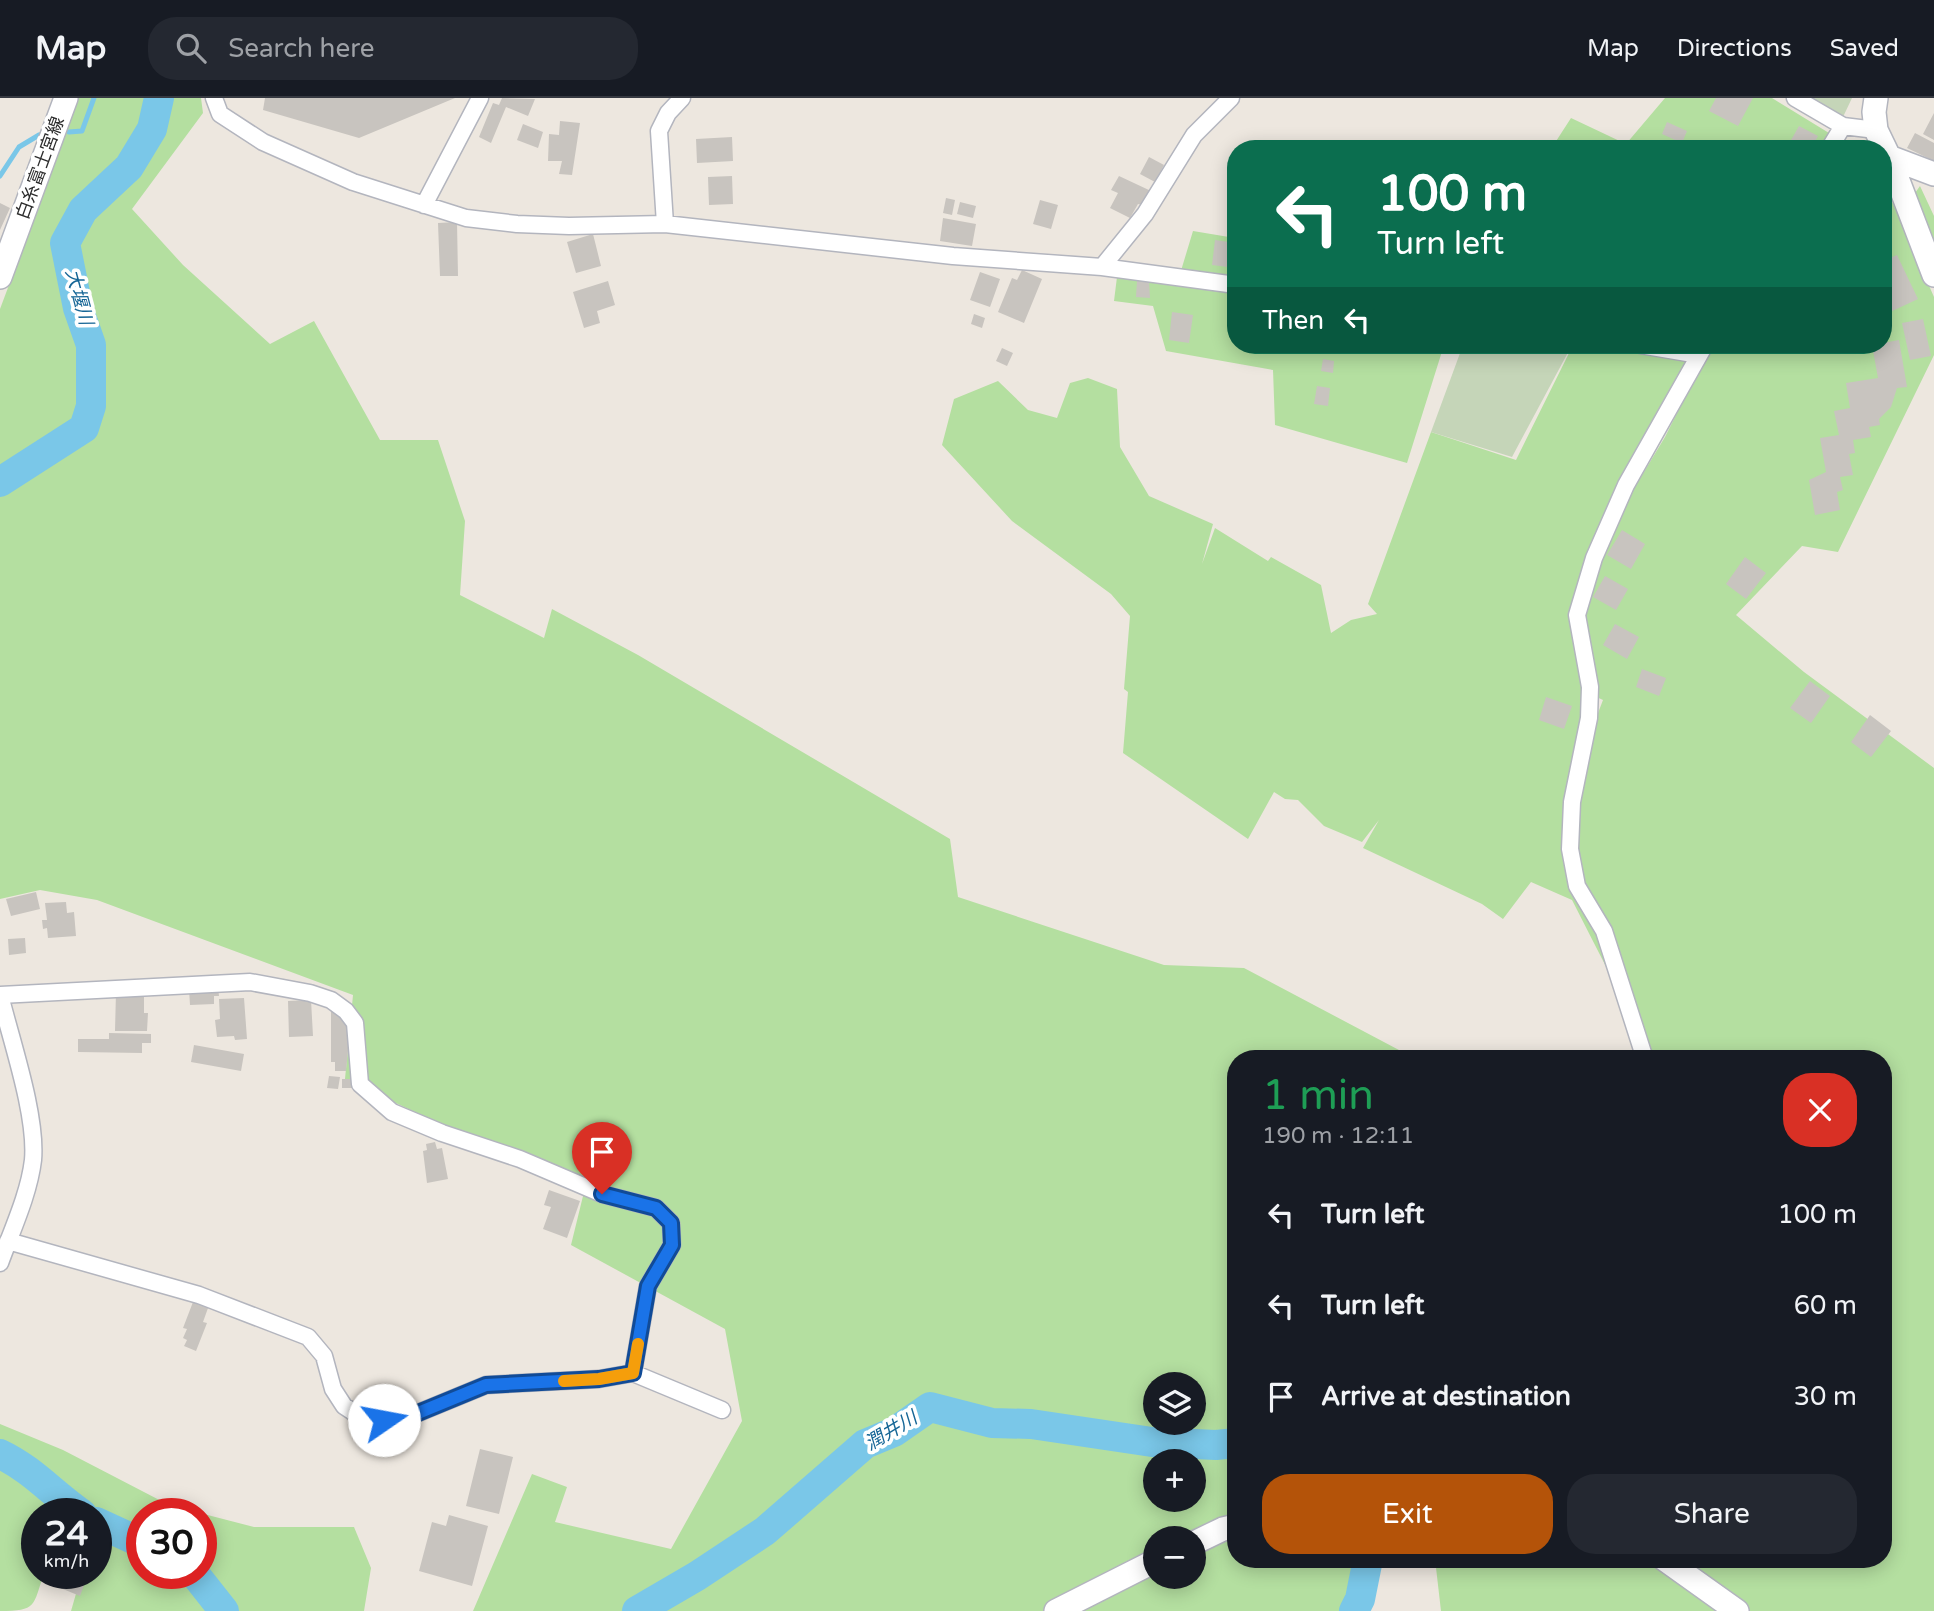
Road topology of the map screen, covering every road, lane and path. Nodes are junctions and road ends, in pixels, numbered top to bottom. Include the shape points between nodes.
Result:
1 (66, 98) edge
2 (214, 98) edge
3 (480, 98) edge
4 (682, 98) edge
5 (1231, 98) edge
6 (1795, 98) edge
7 (1876, 98) edge
8 (1843, 127) junction
9 (1876, 131) junction
10 (1835, 140) edge
11 (1880, 140) edge
12 (1892, 158) edge
13 (1892, 165) edge
14 (1934, 174) edge
15 (424, 205) junction
16 (665, 223) junction
17 (1102, 267) junction
18 (1, 273) edge
19 (1934, 275) edge
20 (1227, 284) edge
21 (1700, 354) edge
22 (0, 995) edge
23 (1642, 1050) edge
24 (8, 1241) junction
25 (0, 1263) edge
26 (633, 1373) junction
27 (722, 1410) dead end
28 (1227, 1528) edge
29 (1206, 1537) edge
30 (1143, 1567) edge
31 (1677, 1568) edge
32 (1056, 1611) edge
33 (1737, 1611) edge

1 - 18 street, 白糸富士宮線
2 - 15 street via 220,114 263,142 353,182
3 - 15 street
4 - 16 street via 667,113 659,131
5 - 17 street via 1194,135 1145,214
6 - 8 street
7 - 9 street
8 - 9 street
8 - 10 street
9 - 11 street
12 - 14 street
13 - 19 street
15 - 16 street via 466,218 517,224
16 - 17 street via 953,256
17 - 20 street
21 - 23 street via 1626,485 1594,558 1577,615 1590,687 1589,718 1572,802 1570,849 1577,886 1604,932
22 - 24 street via 30,1118 33,1159
22 - 26 street via 250,982 331,1000 355,1023 360,1084 391,1112 602,1194 656,1208 671,1223 672,1245 648,1286
24 - 25 street
24 - 26 street via 199,1295 307,1337 324,1356 333,1389 344,1406 367,1421 401,1420 486,1385
26 - 27 street
28 - 29 street
30 - 32 street
31 - 33 street

